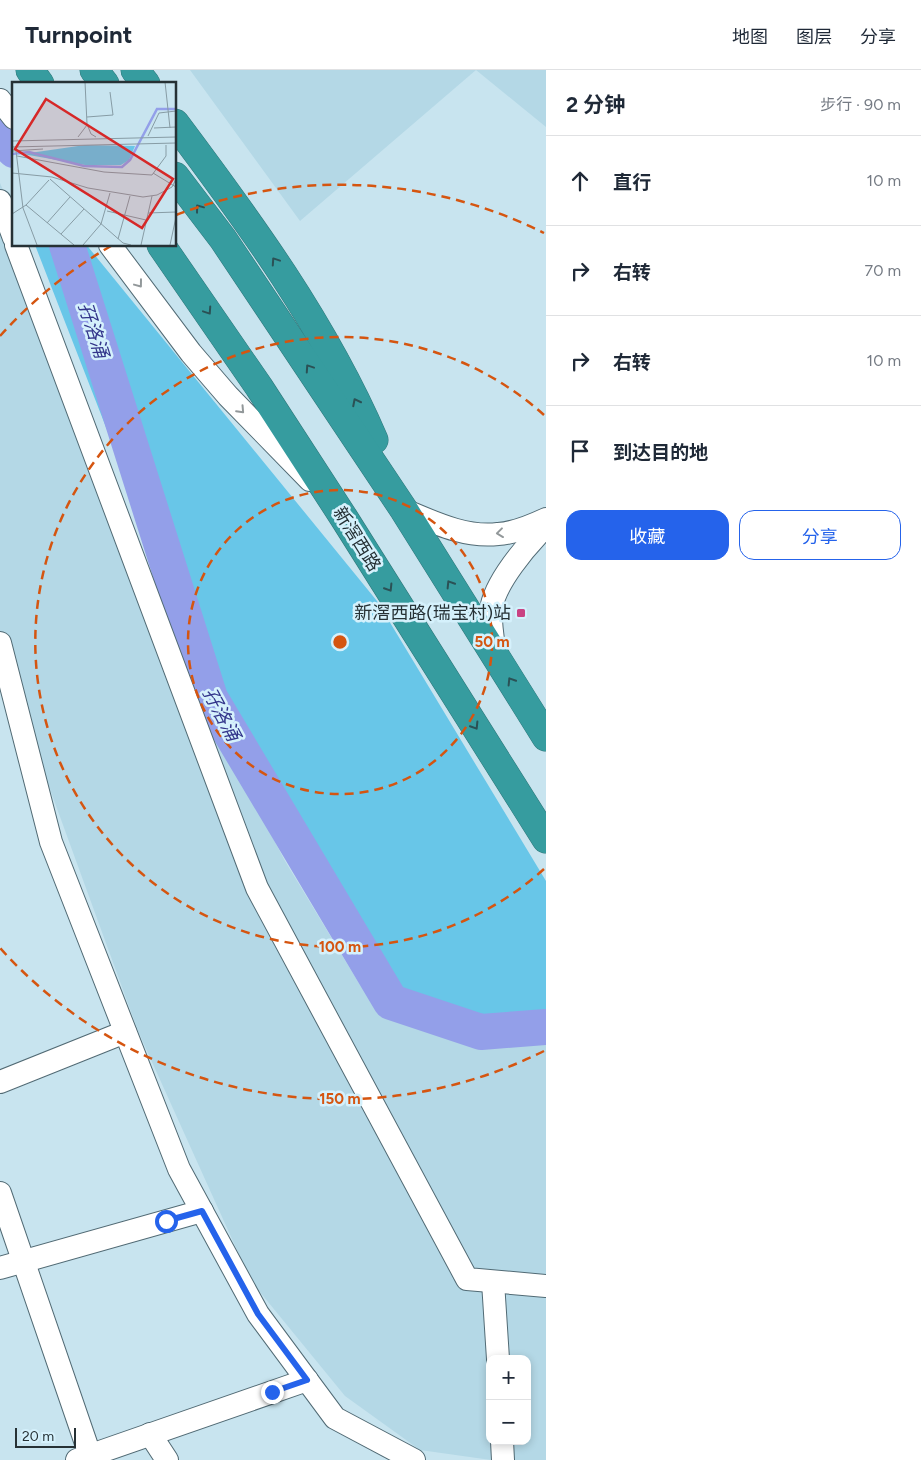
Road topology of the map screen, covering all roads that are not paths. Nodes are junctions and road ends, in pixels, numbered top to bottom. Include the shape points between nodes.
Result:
1 (30, 70) edge
2 (94, 70) edge
3 (135, 70) edge
4 (39, 82) edge
5 (103, 82) edge
6 (144, 82) edge
7 (0, 100) edge
8 (12, 115) edge
9 (176, 123) edge
10 (176, 177) edge
11 (0, 202) edge
12 (12, 233) edge
13 (16, 246) edge
14 (111, 246) edge
15 (162, 246) edge
16 (404, 510) junction
17 (344, 518) junction
18 (546, 519) edge
19 (546, 526) edge
20 (0, 643) edge
21 (495, 654) junction
22 (546, 737) edge
23 (546, 839) edge
24 (125, 1032) junction
25 (0, 1082) edge
26 (0, 1193) edge
27 (202, 1211) junction
28 (24, 1262) junction
29 (0, 1268) edge
30 (493, 1282) junction
31 (546, 1286) edge
32 (498, 1355) edge
33 (307, 1380) junction
34 (150, 1434) junction
35 (502, 1445) edge
36 (83, 1458) edge
37 (167, 1460) edge
38 (414, 1460) edge
39 (503, 1460) edge

1 - 4 highway
2 - 5 highway
3 - 6 highway
7 - 8 street
16 -> 9 highway via 367,424 295,292
16 -> 10 highway via 223,239
11 - 12 street
13 - 30 street via 257,888 467,1279
14 -> 17 street via 191,353
15 -> 17 highway, 新滘西路
18 -> 16 street via 524,529 497,535 443,526
21 -> 16 highway
17 -> 23 highway, 新滘西路
19 - 21 street via 526,546 497,591 491,610
20 - 24 street via 51,842
22 -> 21 highway
24 - 25 street
24 - 27 street via 179,1169
26 - 28 street
27 - 28 street
27 - 33 street via 258,1314
28 - 29 street
28 - 36 street
30 - 31 street
30 - 32 street
33 - 34 street
33 - 38 street via 335,1418
34 - 36 street
34 - 37 street
35 - 39 street

